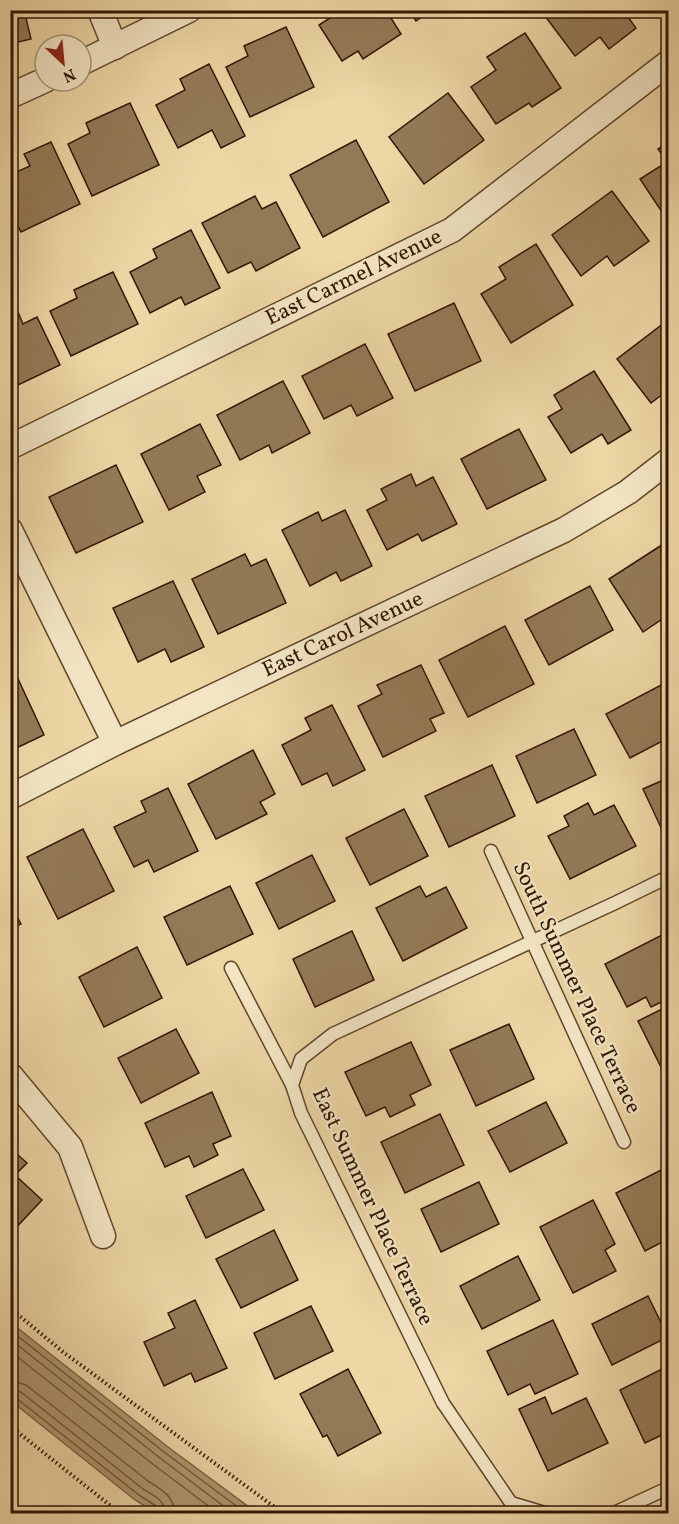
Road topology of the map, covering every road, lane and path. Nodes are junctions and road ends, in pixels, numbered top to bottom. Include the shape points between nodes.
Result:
1 (100, 10) edge
2 (189, 10) edge
3 (115, 47) junction
4 (93, 57) edge
5 (669, 63) edge
6 (33, 85) edge
7 (10, 96) edge
8 (10, 447) edge
9 (669, 461) edge
10 (10, 530) edge
11 (115, 743) junction
12 (10, 797) edge
13 (491, 851) dead end
14 (669, 877) edge
15 (532, 942) junction
16 (231, 968) dead end
17 (10, 1075) edge
18 (292, 1085) junction
19 (624, 1142) dead end
20 (102, 1236) dead end
21 (10, 1308) edge
22 (10, 1426) edge
23 (669, 1488) edge
24 (121, 1514) edge
25 (284, 1514) edge
26 (548, 1514) edge
27 (612, 1514) edge

1 - 3 street
2 - 3 street
3 - 4 street
5 - 8 street, East Carmel Avenue via 452,230
6 - 7 street
9 - 11 street, East Carol Avenue via 628,492 564,530
10 - 11 street
11 - 12 street, East Carol Avenue
13 - 15 lane, South Summer Place Terrace
14 - 15 lane, East Summer Place Terrace
15 - 18 lane, East Summer Place Terrace via 333,1034 301,1059
15 - 19 lane, South Summer Place Terrace
16 - 18 lane
17 - 20 street via 70,1147
18 - 26 lane, East Summer Place Terrace via 301,1113 443,1403 511,1503
21 - 25 path via 82,1366
22 - 24 path
23 - 27 lane

